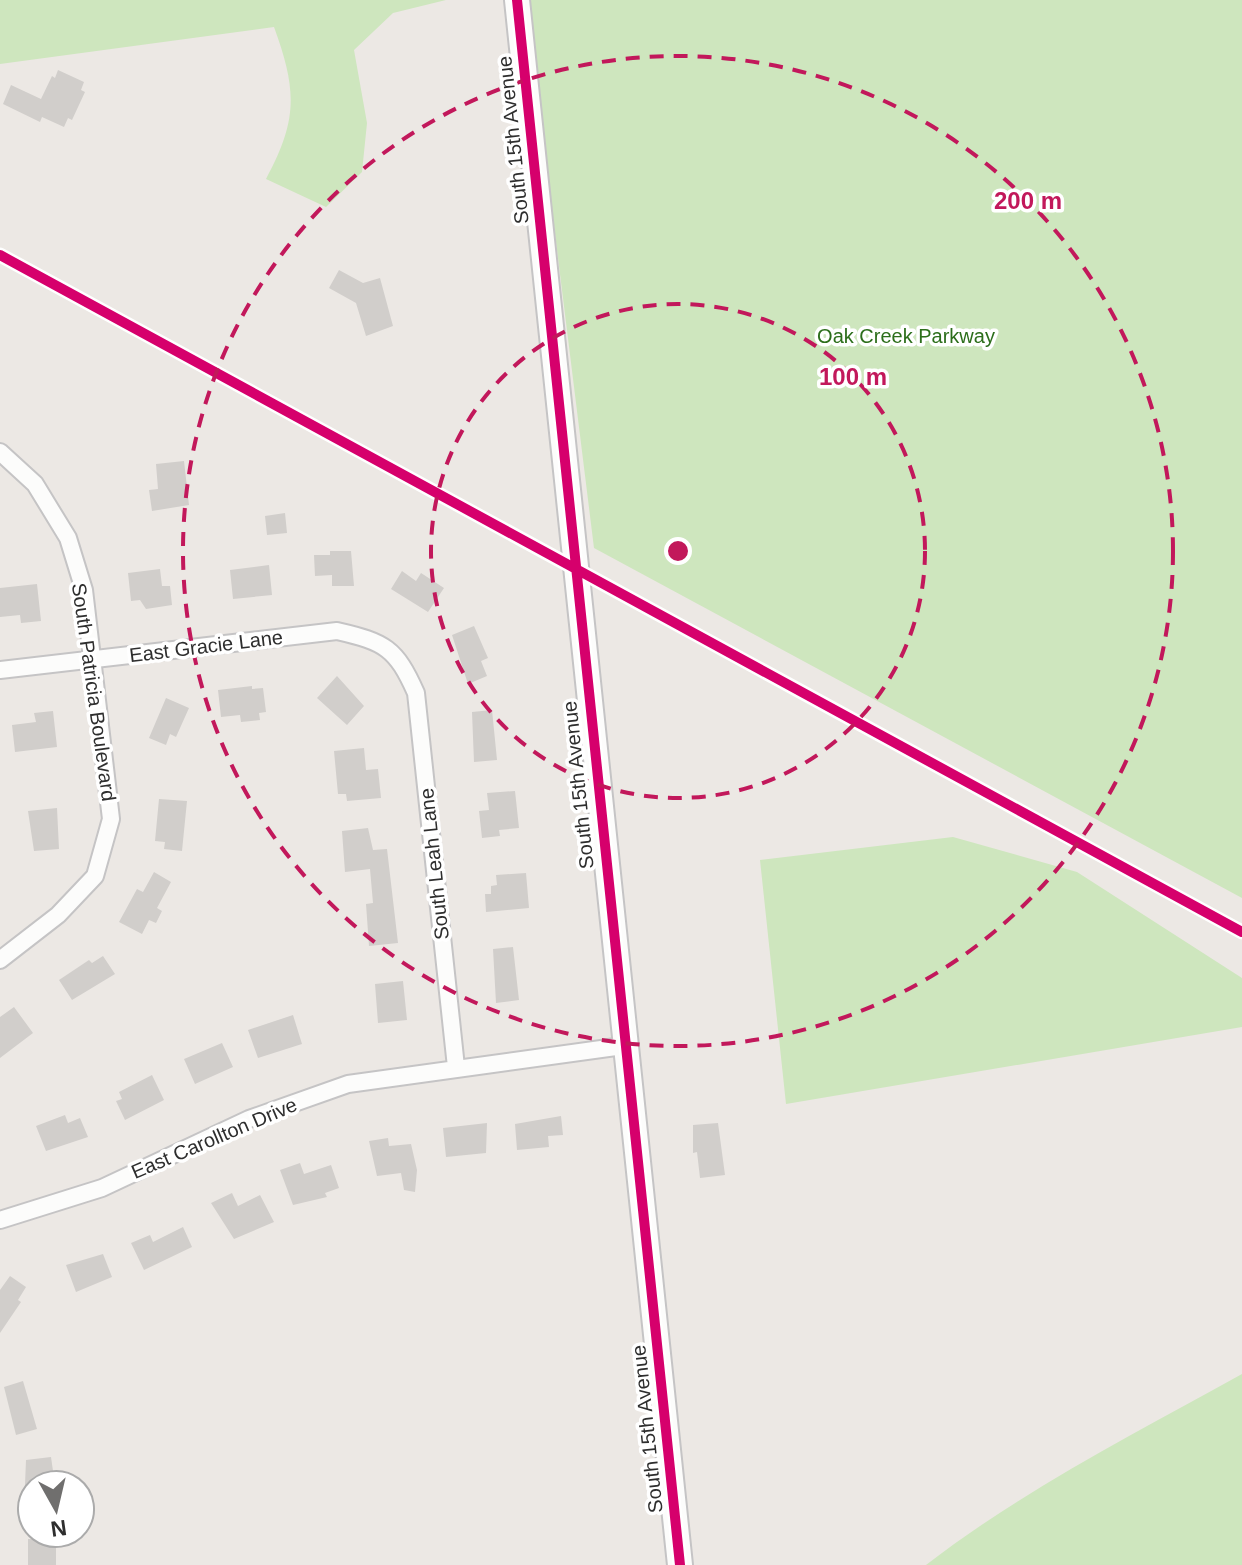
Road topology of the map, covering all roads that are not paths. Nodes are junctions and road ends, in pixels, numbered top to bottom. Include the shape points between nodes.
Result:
1 (517, 0) edge
2 (0, 452) edge
3 (93, 659) junction
4 (403, 663) joint
5 (0, 670) edge
6 (0, 960) edge
7 (623, 1046) junction
8 (456, 1067) junction
9 (0, 1220) edge
10 (680, 1565) edge

1 - 7 street, South 15th Avenue
2 - 3 street, South Patricia Boulevard via 35,484 68,538 84,590
3 - 4 street, East Gracie Lane via 337,631 375,639
3 - 5 street, East Gracie Lane
3 - 6 street, South Patricia Boulevard via 111,819 95,876 58,915
4 - 8 street, South Leah Lane via 416,693
7 - 8 street, East Carollton Drive
7 - 10 street, South 15th Avenue
8 - 9 street, East Carollton Drive via 348,1084 249,1119 102,1188

